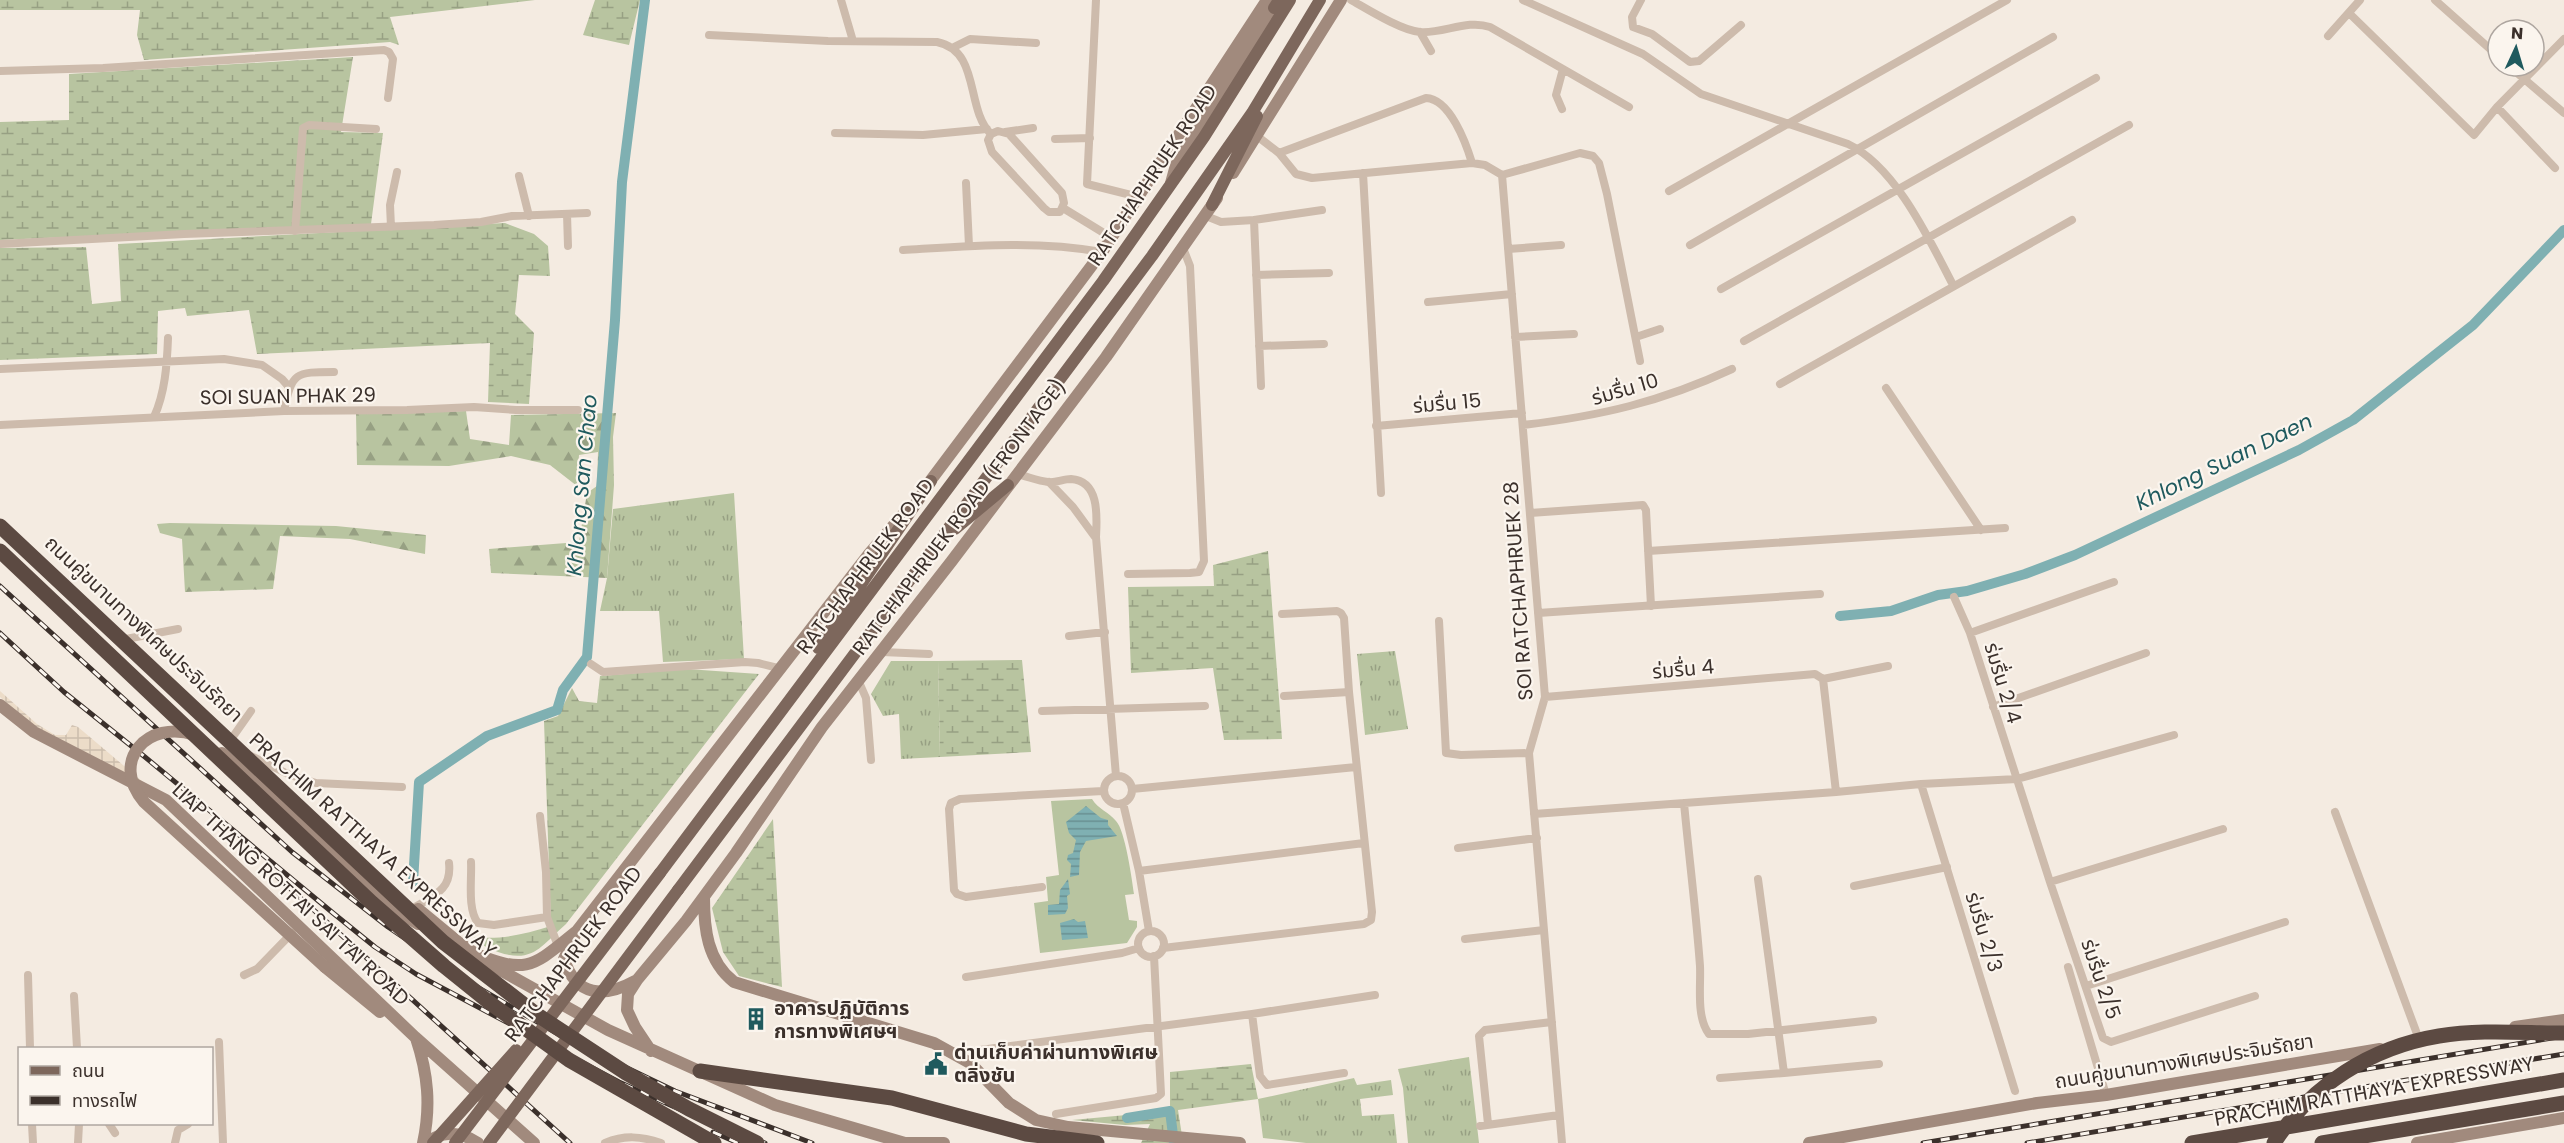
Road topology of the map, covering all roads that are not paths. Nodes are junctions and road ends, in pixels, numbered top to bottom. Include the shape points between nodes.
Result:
1 (841, 0) edge
2 (1096, 0) edge
3 (1290, 0) edge
4 (1320, 0) edge
5 (1328, 0) edge
6 (1341, 0) edge
7 (1351, 0) edge
8 (1523, 0) edge
9 (1641, 0) edge
10 (2007, 0) edge
11 (2360, 0) edge
12 (2435, 0) edge
13 (1275, 2) edge
14 (2350, 14) junction
15 (1741, 25) dead end
16 (1420, 32) junction
17 (709, 35) dead end
18 (2328, 36) dead end
19 (2053, 37) dead end
20 (2564, 39) edge
21 (853, 41) junction
22 (1036, 43) dead end
23 (2486, 45) edge
24 (954, 47) junction
25 (1431, 51) dead end
26 (1563, 69) junction
27 (0, 71) edge
28 (1280, 76) junction
29 (2096, 78) dead end
30 (2524, 80) junction
31 (388, 98) dead end
32 (1629, 107) dead end
33 (2497, 107) junction
34 (1562, 109) dead end
35 (2564, 113) edge
36 (1790, 124) junction
37 (2129, 125) dead end
38 (1033, 128) dead end
39 (376, 129) dead end
40 (989, 132) junction
41 (1005, 132) junction
42 (835, 133) dead end
43 (1254, 133) junction
44 (1090, 138) junction
45 (1055, 139) dead end
46 (1857, 149) junction
47 (1279, 153) junction
48 (1472, 163) junction
49 (2555, 168) dead end
50 (396, 172) dead end
51 (1363, 173) junction
52 (1502, 175) junction
53 (519, 176) dead end
54 (966, 183) dead end
55 (1169, 189) junction
56 (1898, 190) junction
57 (1670, 191) dead end
58 (1139, 197) junction
59 (1064, 208) junction
60 (1209, 210) junction
61 (1322, 210) dead end
62 (587, 213) dead end
63 (567, 214) junction
64 (529, 216) junction
65 (1254, 220) junction
66 (2072, 220) dead end
67 (390, 227) junction
68 (295, 231) junction
69 (1927, 236) junction
70 (1112, 238) junction
71 (0, 244) edge
72 (1690, 245) dead end
73 (568, 246) dead end
74 (969, 246) junction
75 (1561, 246) dead end
76 (1183, 248) junction
77 (1508, 249) junction
78 (903, 250) dead end
79 (1102, 252) junction
80 (1329, 273) dead end
81 (1256, 275) junction
82 (1953, 285) junction
83 (1721, 289) dead end
84 (1512, 294) junction
85 (1428, 302) dead end
86 (1660, 329) dead end
87 (1574, 334) dead end
88 (1515, 337) junction
89 (1636, 337) junction
90 (168, 338) dead end
91 (1744, 341) dead end
92 (1324, 344) dead end
93 (1259, 346) junction
94 (1640, 361) dead end
95 (167, 362) junction
96 (0, 369) edge
97 (1732, 369) dead end
98 (334, 372) dead end
99 (1780, 384) dead end
100 (1261, 386) dead end
101 (289, 387) junction
102 (1886, 388) dead end
103 (578, 410) dead end
104 (284, 411) junction
105 (1522, 412) junction
106 (154, 417) junction
107 (0, 425) edge
108 (1523, 425) junction
109 (1376, 426) junction
110 (1016, 474) junction
111 (931, 481) junction
112 (1049, 482) junction
113 (1008, 485) junction
114 (1381, 493) dead end
115 (1530, 513) junction
116 (0, 520) edge
117 (0, 526) edge
118 (2005, 528) dead end
119 (1981, 530) junction
120 (1096, 537) junction
121 (934, 548) junction
122 (0, 551) edge
123 (1648, 551) junction
124 (1128, 574) dead end
125 (2114, 582) dead end
126 (1820, 594) dead end
127 (1954, 597) dead end
128 (1651, 606) junction
129 (1538, 613) junction
130 (1282, 614) dead end
131 (1439, 621) dead end
132 (178, 628) dead end
133 (1105, 632) junction
134 (1970, 633) junction
135 (1069, 636) dead end
136 (126, 639) junction
137 (882, 652) junction
138 (2146, 653) dead end
139 (929, 654) dead end
140 (591, 664) dead end
141 (1888, 666) dead end
142 (782, 669) junction
143 (1823, 679) junction
144 (859, 682) junction
145 (1349, 692) junction
146 (1284, 696) dead end
147 (1545, 697) junction
148 (0, 705) edge
149 (1204, 706) dead end
150 (1993, 707) junction
151 (1111, 710) junction
152 (251, 711) dead end
153 (1042, 711) dead end
154 (779, 713) junction
155 (2174, 735) dead end
156 (232, 738) junction
157 (1529, 753) junction
158 (251, 756) junction
159 (871, 760) dead end
160 (1356, 767) junction
161 (1116, 776) junction
162 (2017, 779) junction
163 (1921, 784) junction
164 (402, 787) dead end
165 (1132, 789) junction
166 (1103, 791) junction
167 (1836, 792) junction
168 (1684, 803) junction
169 (1123, 804) junction
170 (2335, 812) dead end
171 (1534, 813) junction
172 (540, 816) dead end
173 (2223, 829) dead end
174 (1537, 838) junction
175 (1364, 843) junction
176 (1458, 848) dead end
177 (471, 862) dead end
178 (449, 863) dead end
179 (1947, 867) junction
180 (1139, 871) junction
181 (1758, 879) dead end
182 (2050, 882) junction
183 (1854, 886) dead end
184 (1042, 887) dead end
185 (704, 897) junction
186 (415, 907) junction
187 (547, 917) junction
188 (2285, 921) dead end
189 (298, 928) junction
190 (443, 930) junction
191 (1544, 930) junction
192 (577, 931) junction
193 (1149, 931) junction
194 (1465, 939) dead end
195 (558, 946) junction
196 (1139, 948) junction
197 (1163, 948) junction
198 (474, 953) junction
199 (1154, 956) junction
200 (2067, 967) dead end
201 (28, 975) dead end
202 (244, 975) dead end
203 (966, 977) dead end
204 (637, 980) junction
205 (2086, 986) junction
206 (1375, 995) dead end
207 (74, 996) dead end
208 (2255, 996) dead end
209 (552, 1013) junction
210 (1252, 1014) junction
211 (1873, 1020) dead end
212 (2564, 1020) edge
213 (1552, 1022) junction
214 (1156, 1026) junction
215 (1778, 1031) junction
216 (411, 1033) junction
217 (2564, 1033) edge
218 (219, 1042) dead end
219 (2420, 1042) junction
220 (30, 1047) edge
221 (77, 1047) edge
222 (980, 1050) dead end
223 (651, 1051) junction
224 (1879, 1064) dead end
225 (700, 1071) junction
226 (1344, 1073) dead end
227 (1784, 1073) junction
228 (1720, 1078) dead end
229 (2564, 1080) edge
230 (2015, 1091) dead end
231 (2106, 1095) junction
232 (2564, 1103) edge
233 (1056, 1114) dead end
234 (1560, 1115) junction
235 (2564, 1118) edge
236 (32, 1125) edge
237 (79, 1125) edge
238 (110, 1125) edge
239 (186, 1125) edge
240 (115, 1133) dead end
241 (33, 1143) edge
242 (78, 1143) edge
243 (175, 1143) edge
244 (223, 1143) edge
245 (423, 1143) edge
246 (429, 1143) edge
247 (434, 1143) edge
248 (455, 1143) edge
249 (478, 1143) edge
250 (489, 1143) edge
251 (534, 1143) edge
252 (604, 1143) edge
253 (661, 1143) edge
254 (714, 1143) edge
255 (757, 1143) edge
256 (905, 1143) edge
257 (944, 1143) edge
258 (1097, 1143) edge
259 (1240, 1143) edge
260 (1562, 1143) edge
261 (1809, 1143) edge
262 (2192, 1143) edge
263 (2274, 1143) edge
264 (2322, 1143) edge
265 (2417, 1143) edge

1 - 21 street
2 - 44 street
3 - 55 main road, RATCHAPHRUEK ROAD
4 - 28 main road
5 - 28 main road
6 - 43 main road
7 - 16 street
8 - 36 street via 1643,54 1701,94
9 - 15 street via 1632,17 1633,27 1652,34 1689,62 1699,61
10 - 36 street
11 - 14 street
12 - 23 street
13 - 55 main road via 1176,165
13 - 58 main road
14 - 18 street
14 - 33 street via 2474,135
16 - 25 street
16 - 26 street via 1481,24
17 - 21 street
19 - 46 street
20 - 30 street
21 - 24 street via 937,42
22 - 24 street via 970,39
24 - 40 street
26 - 32 street
26 - 34 street via 1556,95
27 - 31 street via 384,50 393,58
28 - 43 main road
28 - 121 main road via 1152,256
29 - 56 street
30 - 33 street
30 - 35 street
33 - 49 street
36 - 46 street
36 - 57 street
37 - 69 street
38 - 41 street
39 - 68 street via 309,125 303,128
40 - 41 street
40 - 42 street
40 - 59 street via 992,152 1044,208 1054,213
41 - 59 street via 1062,193
43 - 47 street
43 - 60 main road
44 - 45 street
44 - 58 street via 1087,184
46 - 56 street
46 - 72 street
47 - 48 street via 1433,98 1446,109
47 - 51 street via 1291,170 1305,177
48 - 51 street
48 - 52 street
50 - 67 street
51 - 109 street
52 - 77 street, SOI RATCHAPHRUEK 28
52 - 89 street via 1580,153 1593,156 1599,163
53 - 64 street
54 - 74 street
55 - 154 main road, RATCHAPHRUEK ROAD
56 - 69 street
56 - 83 street
58 - 70 main road
59 - 70 street
60 - 65 street via 1221,222
60 - 76 main road, RATCHAPHRUEK ROAD (FRONTAGE)
61 - 65 street
62 - 63 street
63 - 64 street
63 - 73 street
64 - 67 street
65 - 81 street
66 - 82 street
67 - 68 street
68 - 71 street
69 - 82 street
69 - 91 street
70 - 79 main road
74 - 78 street
74 - 79 street via 1062,246
75 - 77 street
76 - 110 main road, RATCHAPHRUEK ROAD (FRONTAGE)
76 - 124 street via 1190,266 1204,561 1199,572
77 - 84 street, SOI RATCHAPHRUEK 28
79 - 111 main road
80 - 81 street
81 - 93 street
82 - 99 street
84 - 85 street
84 - 88 street, SOI RATCHAPHRUEK 28
86 - 89 street
87 - 88 street
88 - 105 street, SOI RATCHAPHRUEK 28
89 - 94 street
90 - 95 street
92 - 93 street
93 - 100 street
95 - 96 street
95 - 101 street via 245,360 262,365
95 - 106 street
97 - 108 street, ร่มรื่น 10 via 1631,408
98 - 101 street via 301,374
101 - 104 street
102 - 119 street
103 - 104 street, SOI SUAN PHAK 29 via 467,407
104 - 106 street, SOI SUAN PHAK 29
105 - 108 street, SOI RATCHAPHRUEK 28
105 - 109 street, ร่มรื่น 15
106 - 107 street, SOI SUAN PHAK 29
108 - 115 street, SOI RATCHAPHRUEK 28
109 - 114 street
110 - 112 street
110 - 113 main road, RATCHAPHRUEK ROAD (FRONTAGE)
111 - 142 main road via 869,554
111 - 154 main road via 798,678
112 - 120 street
112 - 120 street via 1075,479 1084,484 1096,499
113 - 121 main road
113 - 137 main road, RATCHAPHRUEK ROAD (FRONTAGE)
115 - 123 street via 1643,505
115 - 129 street, SOI RATCHAPHRUEK 28
116 - 136 main road, ถนนคู่ขนานทางพิเศษประจิมรัถยา
117 - 255 highway, PRACHIM RATTHAYA EXPRESSWAY, bridge via 443,942 536,1014 627,1073
118 - 119 street
119 - 123 street
120 - 133 street
121 - 250 main road, bridge
122 - 254 highway, PRACHIM RATTHAYA EXPRESSWAY, bridge via 372,903 444,966 569,1060
123 - 128 street
125 - 134 street
126 - 128 street
127 - 134 street, ร่มรื่น 2/4
128 - 129 street
129 - 147 street, SOI RATCHAPHRUEK 28
130 - 145 street via 1341,613
131 - 157 street via 1446,753
132 - 136 street
133 - 135 street
133 - 151 street
134 - 150 street, ร่มรื่น 2/4
136 - 156 main road, ถนนคู่ขนานทางพิเศษประจิมรัถยา
137 - 139 street
137 - 144 main road, RATCHAPHRUEK ROAD (FRONTAGE)
138 - 150 street
140 - 142 street via 603,672 745,662
141 - 143 street, ร่มรื่น 4
142 - 192 main road
143 - 147 street, ร่มรื่น 4 via 1815,674
143 - 167 street
144 - 159 street via 866,698
144 - 185 main road, RATCHAPHRUEK ROAD (FRONTAGE) via 800,757
145 - 146 street
145 - 160 street
147 - 157 street, SOI RATCHAPHRUEK 28
148 - 189 main road, LIAP THANG ROTFAI SAI TAI ROAD via 34,732 166,800
149 - 151 street
150 - 162 street, ร่มรื่น 2/4
151 - 153 street
151 - 161 street
152 - 156 street
154 - 209 main road, RATCHAPHRUEK ROAD, bridge
155 - 162 street
156 - 158 main road, ถนนคู่ขนานทางพิเศษประจิมรัถยา
157 - 171 street, SOI RATCHAPHRUEK 28
158 - 164 street via 316,783
158 - 186 main road, ถนนคู่ขนานทางพิเศษประจิมรัถยา via 321,825
160 - 165 street
160 - 175 street
161 - 165 street via 1128,780
161 - 166 street via 1105,782
162 - 163 street
162 - 182 street, ร่มรื่น 2/5
163 - 167 street
163 - 179 street, ร่มรื่น 2/3
165 - 169 street
166 - 169 street via 1108,801
166 - 184 street via 960,799 951,803 957,894 966,897
167 - 168 street
168 - 171 street
168 - 215 street via 1706,1030 1714,1035
169 - 180 street
170 - 219 street
171 - 174 street, SOI RATCHAPHRUEK 28
172 - 187 street
173 - 182 street
174 - 176 street
174 - 191 street, SOI RATCHAPHRUEK 28
175 - 180 street
175 - 197 street via 1372,912 1371,920 1364,924
177 - 187 street via 472,907 478,923 494,925
178 - 186 street via 446,886
179 - 183 street
179 - 230 street, ร่มรื่น 2/3
180 - 193 street
181 - 215 street
182 - 205 street, ร่มรื่น 2/5
185 - 204 main road, RATCHAPHRUEK ROAD (FRONTAGE)
185 - 259 main road via 709,946 720,969 734,982 951,1050 978,1070 1009,1103 1036,1120 1068,1127
186 - 190 main road, ถนนคู่ขนานทางพิเศษประจิมรัถยา
187 - 195 street
188 - 205 street
189 - 202 street via 257,969
189 - 216 main road, LIAP THANG ROTFAI SAI TAI ROAD
190 - 198 main road, ถนนคู่ขนานทางพิเศษประจิมรัถยา
190 - 216 main road, bridge via 409,920 238,765 197,736 178,731 158,733 146,739 135,752 130,779 144,802 364,1001
191 - 194 street
191 - 213 street, SOI RATCHAPHRUEK 28
192 - 195 main road
192 - 204 main road via 564,958 572,977 581,986 614,992
193 - 196 street via 1140,938
193 - 197 street via 1159,934
195 - 198 main road via 537,961 515,965 504,965
196 - 199 street via 1145,955
196 - 203 street
197 - 199 street
198 - 223 main road, ถนนคู่ขนานทางพิเศษประจิมรัถยา via 565,1008
199 - 214 street
200 - 231 street
201 - 220 street
204 - 223 main road, RATCHAPHRUEK ROAD (FRONTAGE) via 628,994 627,1010
205 - 208 street, ร่มรื่น 2/5 via 2103,1038 2111,1042
206 - 210 street
207 - 221 street
209 - 247 main road, bridge
209 - 248 main road, RATCHAPHRUEK ROAD, bridge
210 - 214 street
210 - 226 street via 1260,1076 1267,1085
211 - 215 street
212 - 219 main road, ถนนคู่ขนานทางพิเศษประจิมรัถยา
213 - 234 street, SOI RATCHAPHRUEK 28
213 - 234 street via 1485,1030 1479,1036 1484,1125
214 - 222 street
214 - 233 street via 1162,1090 1159,1097
215 - 227 street
216 - 245 main road via 428,1077
216 - 251 main road, LIAP THANG ROTFAI SAI TAI ROAD
217 - 263 highway, bridge via 2468,1033 2431,1037 2386,1050 2336,1078 2310,1098 2289,1119
218 - 244 street
219 - 231 main road, ถนนคู่ขนานทางพิเศษประจิมรัถยา
223 - 225 main road, ถนนคู่ขนานทางพิเศษประจิมรัถยา
224 - 227 street
225 - 256 main road, ถนนคู่ขนานทางพิเศษประจิมรัถยา via 775,1105
225 - 258 highway via 892,1098 1026,1134
227 - 228 street
229 - 262 highway, PRACHIM RATTHAYA EXPRESSWAY, bridge
231 - 261 main road, ถนนคู่ขนานทางพิเศษประจิมรัถยา via 2037,1103
232 - 264 highway
234 - 260 street, SOI RATCHAPHRUEK 28
235 - 265 main road
236 - 241 street
237 - 242 street
238 - 240 street
239 - 243 street via 178,1130
246 - 249 main road via 443,1134 455,1133
252 - 253 street via 619,1137
256 - 257 main road, ถนนคู่ขนานทางพิเศษประจิมรัถยา

